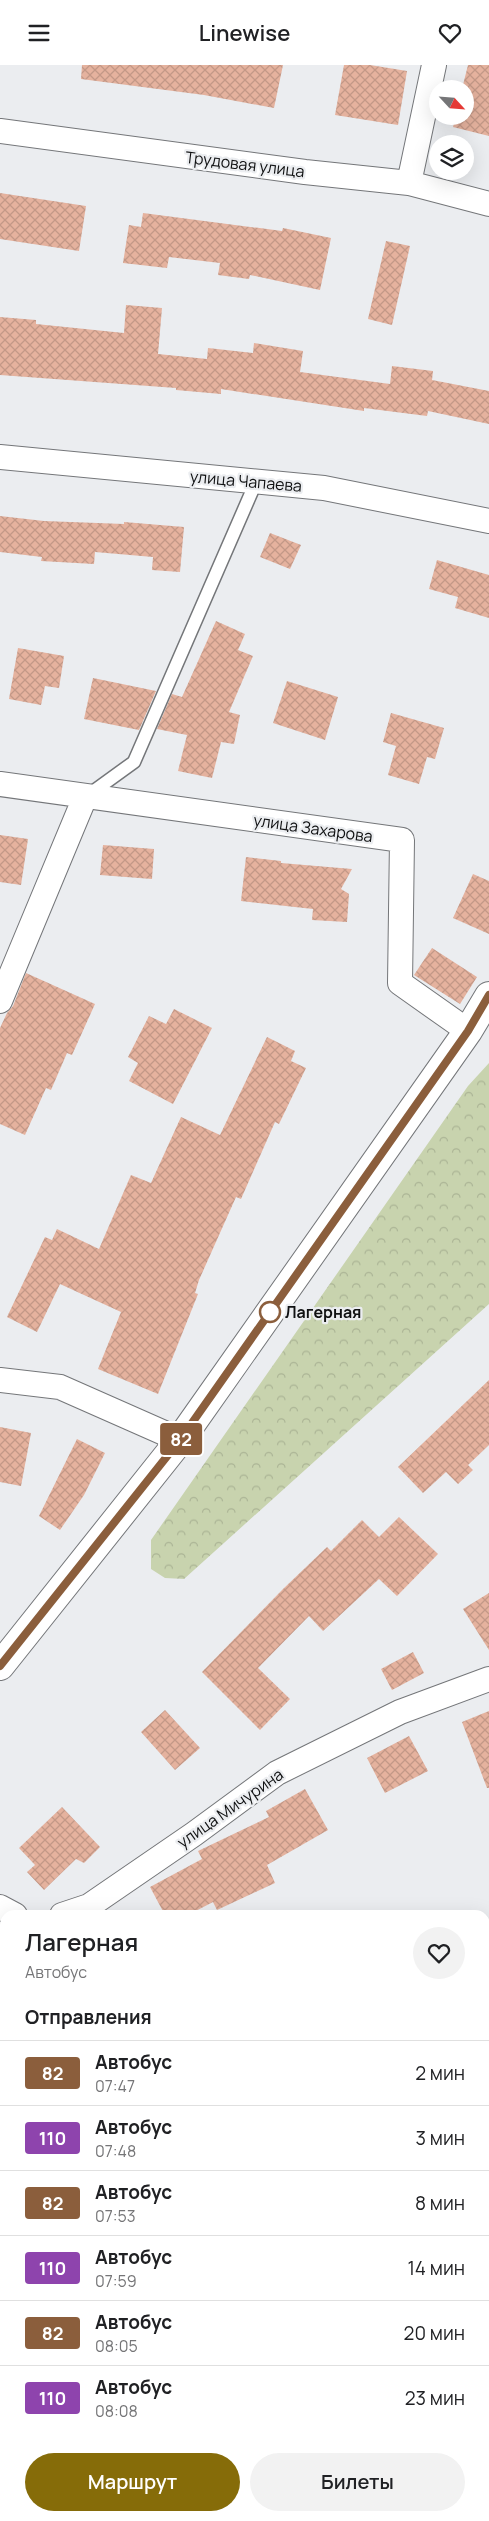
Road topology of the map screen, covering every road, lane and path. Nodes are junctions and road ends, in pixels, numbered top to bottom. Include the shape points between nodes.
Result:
1 (434, 65) edge
2 (0, 131) edge
3 (409, 183) junction
4 (489, 204) edge
5 (0, 457) edge
6 (256, 482) junction
7 (489, 521) edge
8 (0, 784) edge
9 (85, 797) junction
10 (489, 995) edge
11 (0, 1001) edge
12 (468, 1031) junction
13 (0, 1380) edge
14 (180, 1440) junction
15 (0, 1666) edge
16 (489, 1679) edge
17 (77, 1910) edge

1 - 3 street
2 - 3 street, Трудовая улица
3 - 4 street, Трудовая улица
5 - 6 street, улица Чапаева
6 - 7 street, улица Чапаева via 324,488
6 - 9 lane via 134,762
8 - 9 street, улица Захарова
9 - 11 street
9 - 12 street, улица Захарова via 402,840 400,983
10 - 12 main road
12 - 14 main road
13 - 14 street via 60,1387
14 - 15 main road
16 - 17 street, улица Мичурина via 400,1712 276,1773 194,1834 89,1906

